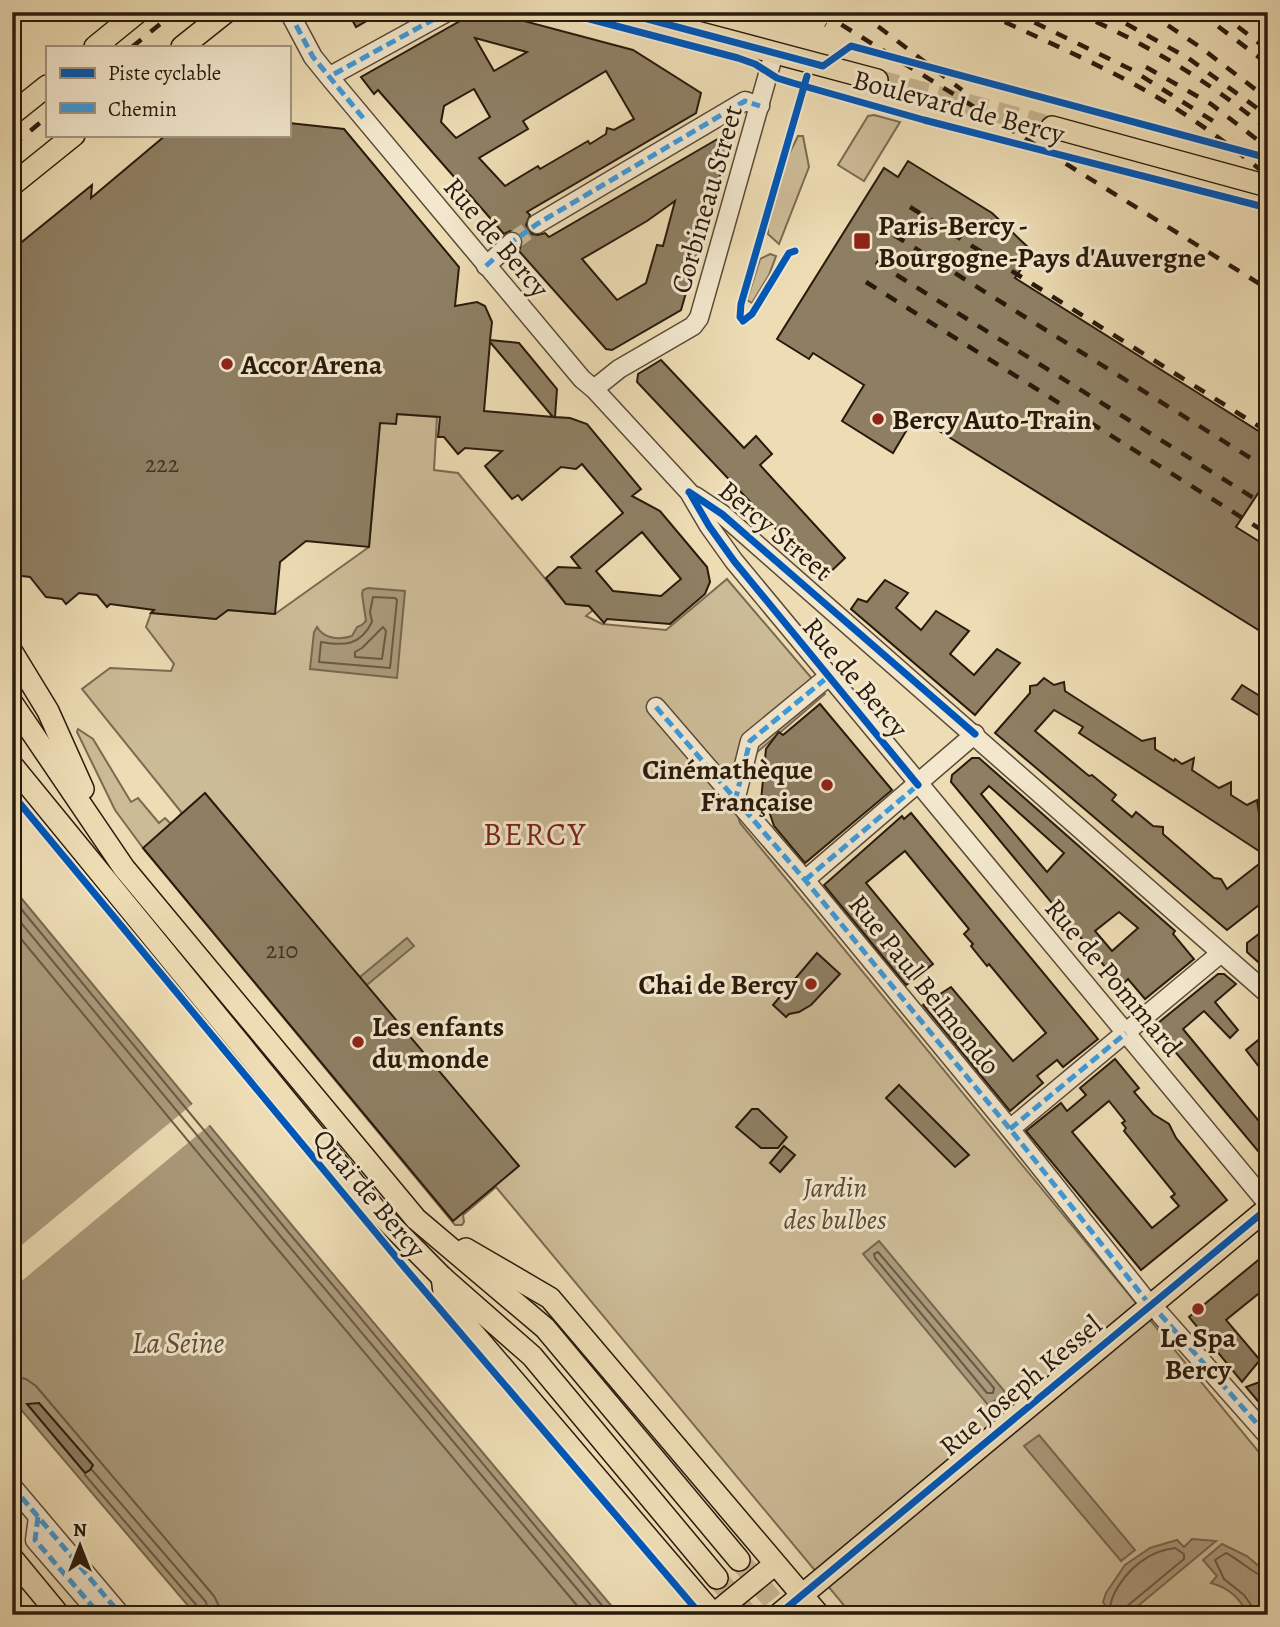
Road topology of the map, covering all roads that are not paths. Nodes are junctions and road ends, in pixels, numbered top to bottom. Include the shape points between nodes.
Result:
1 (138, 12) edge
2 (226, 12) edge
3 (289, 12) edge
4 (447, 12) edge
5 (621, 12) edge
6 (96, 46) edge
7 (183, 46) edge
8 (774, 53) junction
9 (334, 75) dead end
10 (877, 80) tunnel mouth
11 (46, 87) edge
12 (760, 106) junction
13 (12, 114) edge
14 (1052, 127) tunnel mouth
15 (73, 136) edge
16 (12, 185) edge
17 (1264, 185) dead end
18 (537, 224) tunnel mouth
19 (512, 242) tunnel mouth
20 (486, 266) junction
21 (594, 388) junction
22 (689, 492) junction
23 (12, 652) edge
24 (829, 676) junction
25 (12, 703) edge
26 (656, 707) dead end
27 (975, 734) junction
28 (12, 765) edge
29 (918, 785) junction
30 (735, 801) junction
31 (105, 839) junction
32 (805, 880) junction
33 (1220, 953) junction
34 (1268, 994) edge
35 (1126, 1032) junction
36 (1010, 1129) junction
37 (1268, 1206) edge
38 (416, 1219) junction
39 (442, 1277) junction
40 (1146, 1300) dead end
41 (1160, 1314) dead end
42 (1268, 1436) edge
43 (12, 1486) edge
44 (38, 1517) junction
45 (12, 1558) edge
46 (739, 1559) tunnel mouth
47 (774, 1565) junction
48 (717, 1578) tunnel mouth
49 (802, 1595) junction
50 (60, 1615) edge
51 (100, 1615) edge
52 (121, 1615) edge
53 (714, 1615) edge
54 (778, 1615) edge
55 (819, 1615) edge

1 - 6 main road
2 - 7 main road
3 - 20 street, Rue de Bercy via 313,57
4 - 9 street
5 - 8 main road, Boulevard de Bercy
8 - 10 main road, Boulevard de Bercy
8 - 12 street, Corbineau Street
11 - 13 main road
12 - 18 street via 746,101
12 - 21 street, Corbineau Street via 699,318
14 - 17 main road, Boulevard de Bercy
15 - 16 main road
19 - 20 street
20 - 21 street, Rue de Bercy
21 - 22 street, Rue de Bercy
22 - 24 street, Rue de Bercy via 734,561
22 - 27 street, Bercy Street via 722,514
23 - 31 main road via 48,711
24 - 29 street, Rue de Bercy
24 - 30 street via 750,741
25 - 31 main road, Quai de Bercy
26 - 30 street, Rue Paul Belmondo
27 - 29 street
27 - 33 street
28 - 39 main road, Quai de Bercy via 375,1209
29 - 32 street
29 - 35 street, Rue de Pommard
30 - 32 street, Rue Paul Belmondo
31 - 38 main road, Quai de Bercy via 124,868
32 - 36 street, Rue Paul Belmondo
33 - 34 street
33 - 35 street
35 - 36 street
35 - 37 street, Rue de Pommard
36 - 40 street, Rue Paul Belmondo
37 - 49 main road, Rue Joseph Kessel
38 - 46 main road, Quai de Bercy via 545,1328
38 - 47 main road via 550,1298
39 - 48 main road, Quai de Bercy via 532,1356
39 - 53 main road via 445,1300
41 - 42 street
43 - 44 street
44 - 51 street via 35,1540
44 - 52 street
45 - 50 main road
47 - 49 main road
47 - 53 main road
49 - 54 main road, Rue Joseph Kessel
49 - 55 main road

